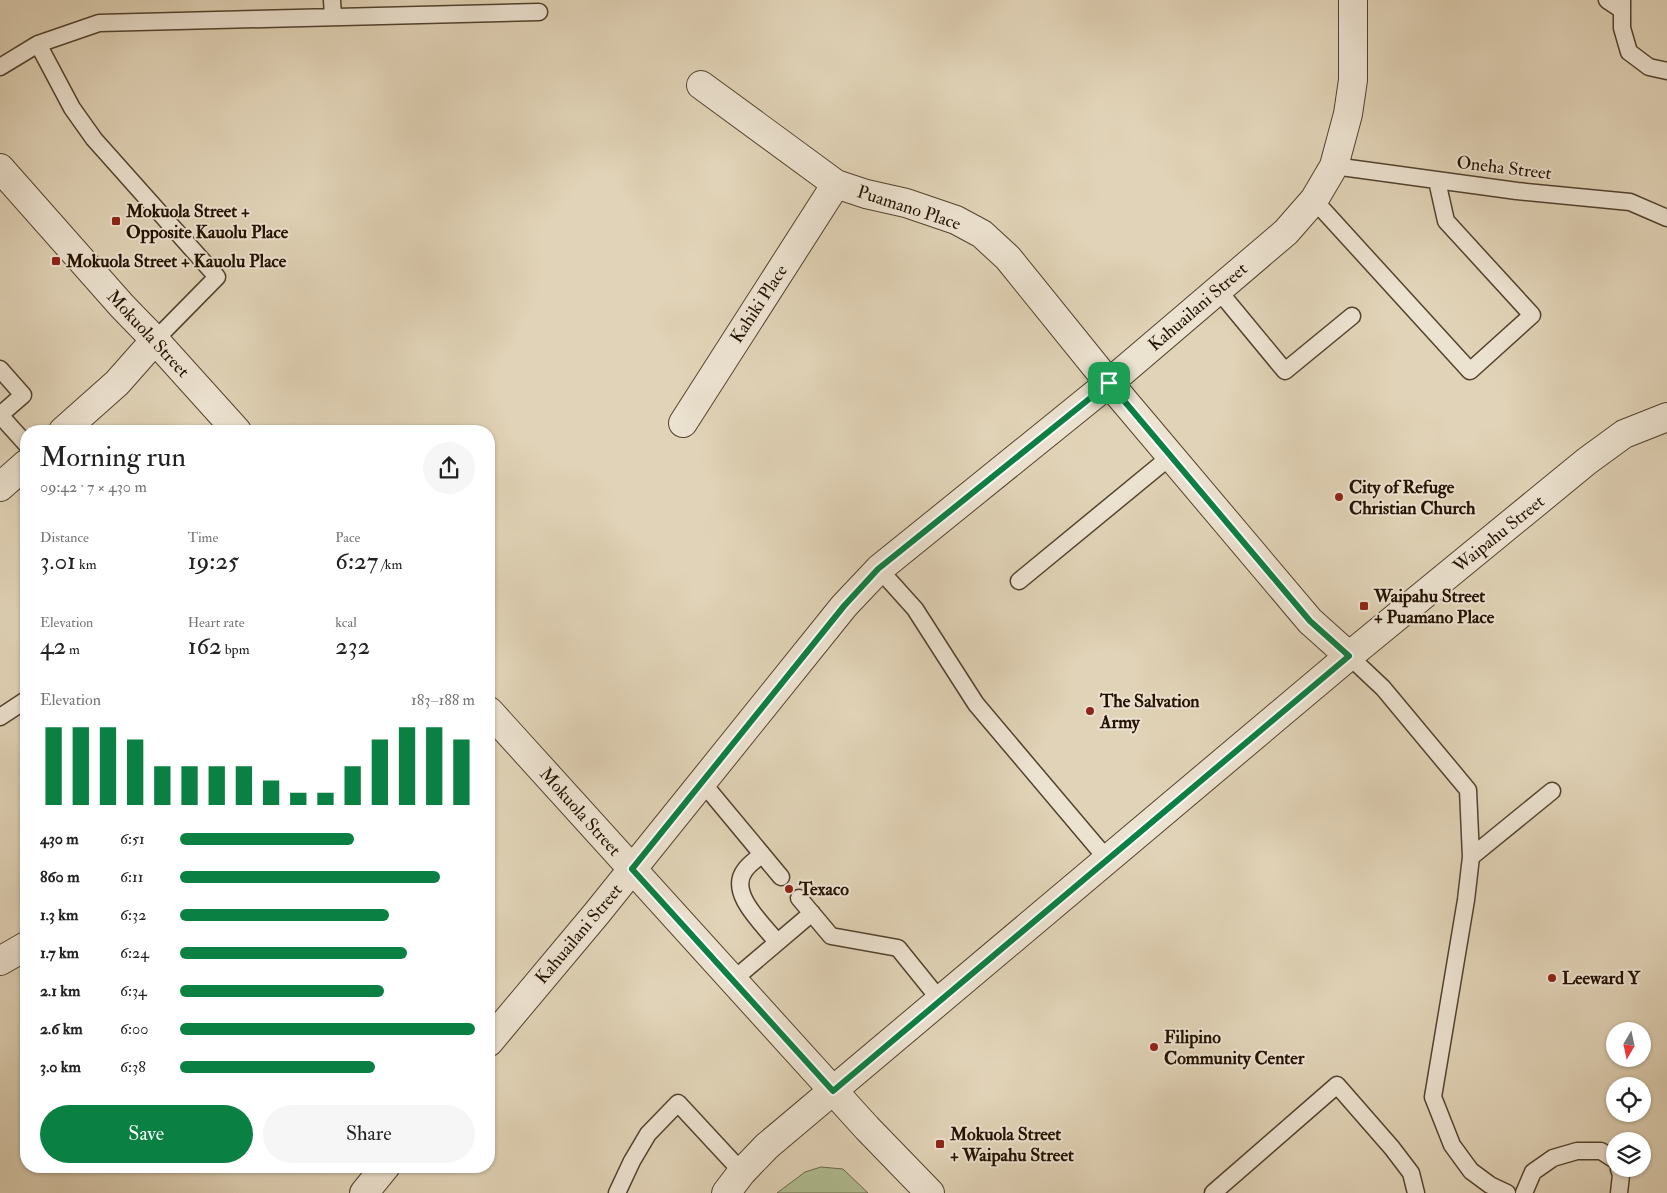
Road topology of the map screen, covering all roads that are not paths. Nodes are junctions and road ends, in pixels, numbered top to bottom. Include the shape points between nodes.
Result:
1 (332, 0) edge
2 (1353, 0) edge
3 (1607, 0) edge
4 (1622, 5) edge
5 (539, 12) dead end
6 (332, 17) junction
7 (38, 44) junction
8 (0, 67) edge
9 (1667, 71) edge
10 (701, 85) dead end
11 (1334, 166) junction
12 (0, 168) edge
13 (1438, 180) junction
14 (836, 184) junction
15 (1314, 200) junction
16 (1667, 218) edge
17 (1218, 290) junction
18 (1352, 316) dead end
19 (155, 340) junction
20 (0, 369) edge
21 (1109, 383) junction
22 (1667, 417) edge
23 (683, 423) dead end
24 (70, 425) edge
25 (232, 425) edge
26 (20, 437) edge
27 (1171, 456) junction
28 (20, 469) edge
29 (0, 487) edge
30 (878, 569) junction
31 (1019, 581) dead end
32 (1349, 656) junction
33 (20, 704) edge
34 (0, 717) edge
35 (495, 718) edge
36 (702, 782) junction
37 (1552, 791) dead end
38 (762, 854) junction
39 (1471, 857) junction
40 (1107, 859) junction
41 (632, 869) junction
42 (781, 877) dead end
43 (800, 898) dead end
44 (812, 913) junction
45 (777, 942) junction
46 (20, 949) edge
47 (0, 961) edge
48 (733, 980) junction
49 (940, 1000) junction
50 (495, 1035) edge
51 (833, 1091) junction
52 (1606, 1154) edge
53 (380, 1173) edge
54 (1621, 1177) edge
55 (734, 1182) edge
56 (364, 1193) edge
57 (618, 1193) edge
58 (930, 1193) edge
59 (1213, 1193) edge
60 (1416, 1193) edge
61 (1507, 1193) edge
62 (1524, 1193) edge
63 (1619, 1193) edge

1 - 6 lane
2 - 11 street, Kahuailani Street via 1353,80
3 - 4 lane
4 - 9 lane via 1622,28 1629,52 1649,67
5 - 6 lane
6 - 7 lane via 99,23
7 - 8 lane
7 - 19 lane via 72,108 94,139 217,277
10 - 14 street, Puamano Place
11 - 13 lane, Oneha Street
11 - 15 street, Kahuailani Street
12 - 19 street, Mokuola Street
13 - 15 lane via 1446,220 1532,315 1470,371
13 - 16 lane, Oneha Street via 1630,202
14 - 21 street, Puamano Place via 956,220 982,234 1008,258
14 - 23 street, Kahiki Place
15 - 17 street, Kahuailani Street via 1286,232
17 - 18 lane via 1285,371
17 - 21 street, Kahuailani Street
19 - 24 street via 117,383
19 - 25 street, Mokuola Street
20 - 26 lane via 23,395 0,414
21 - 27 street, Puamano Place
21 - 30 street, Kahuailani Street
22 - 32 street, Waipahu Street via 1624,434 1587,461
27 - 31 lane
27 - 32 street, Puamano Place via 1310,621
28 - 29 street
30 - 36 street, Kahuailani Street via 844,606
30 - 40 lane via 915,609 976,704
32 - 39 lane via 1383,688 1468,790
32 - 40 street, Waipahu Street
33 - 34 lane
35 - 41 street, Mokuola Street
36 - 38 lane
36 - 41 street, Kahuailani Street
37 - 39 lane
38 - 42 lane
38 - 45 lane via 744,870 740,891 744,902
39 - 61 lane via 1433,1097 1452,1145 1471,1171
40 - 49 street, Waipahu Street
41 - 48 street, Mokuola Street
41 - 50 street, Kahuailani Street
43 - 44 lane
44 - 45 lane
44 - 49 lane via 831,936 898,948
45 - 48 lane
46 - 47 street
48 - 51 street, Mokuola Street
49 - 51 street, Waipahu Street
51 - 55 street, Waipahu Street via 767,1146
51 - 58 street, Mokuola Street
52 - 62 lane via 1577,1150 1553,1158 1533,1172
53 - 56 street
54 - 63 lane
55 - 57 lane via 678,1103 648,1134
59 - 60 lane via 1337,1085 1411,1173

